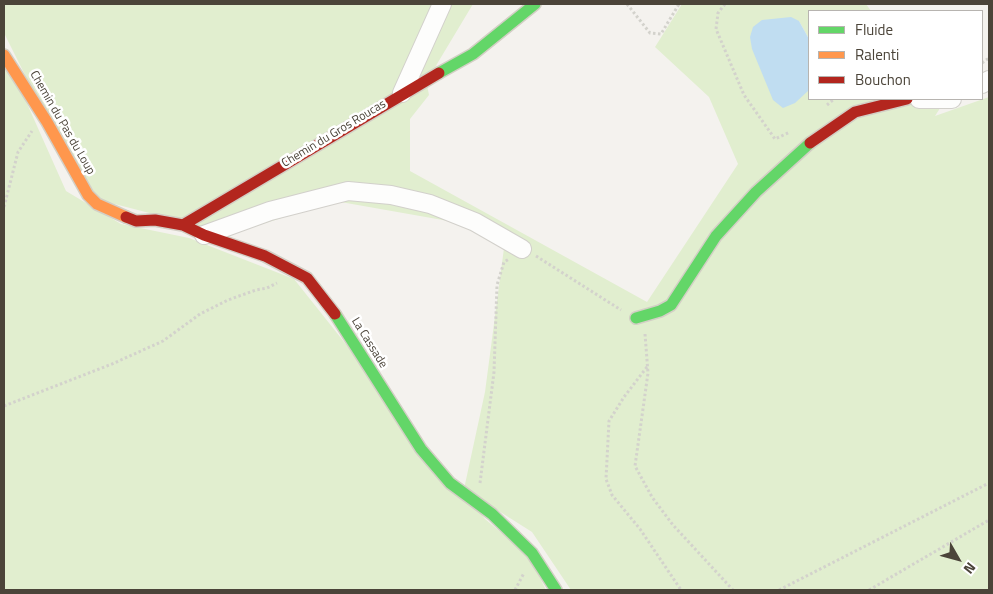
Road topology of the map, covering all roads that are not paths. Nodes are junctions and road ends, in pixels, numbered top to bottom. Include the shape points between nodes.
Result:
1 (442, 4) edge
2 (535, 4) edge
3 (4, 55) edge
4 (402, 93) junction
5 (904, 100) edge
6 (97, 204) joint
7 (183, 224) junction
8 (204, 235) junction
9 (522, 249) road end
10 (636, 318) road end
11 (556, 590) edge

1 - 4 street
2 - 4 street, Chemin du Gros Roucas via 473,54
3 - 6 street, Chemin du Pas du Loup via 47,122 88,196
4 - 7 street, Chemin du Gros Roucas
5 - 10 street via 854,112 813,140 756,192 716,236 671,305
6 - 7 street, La Cassade via 136,221
7 - 8 street, La Cassade
8 - 9 street via 270,212 348,191 391,195 430,204 475,222
8 - 11 street, La Cassade via 264,256 307,278 330,305 421,449 450,483 478,503 532,553

